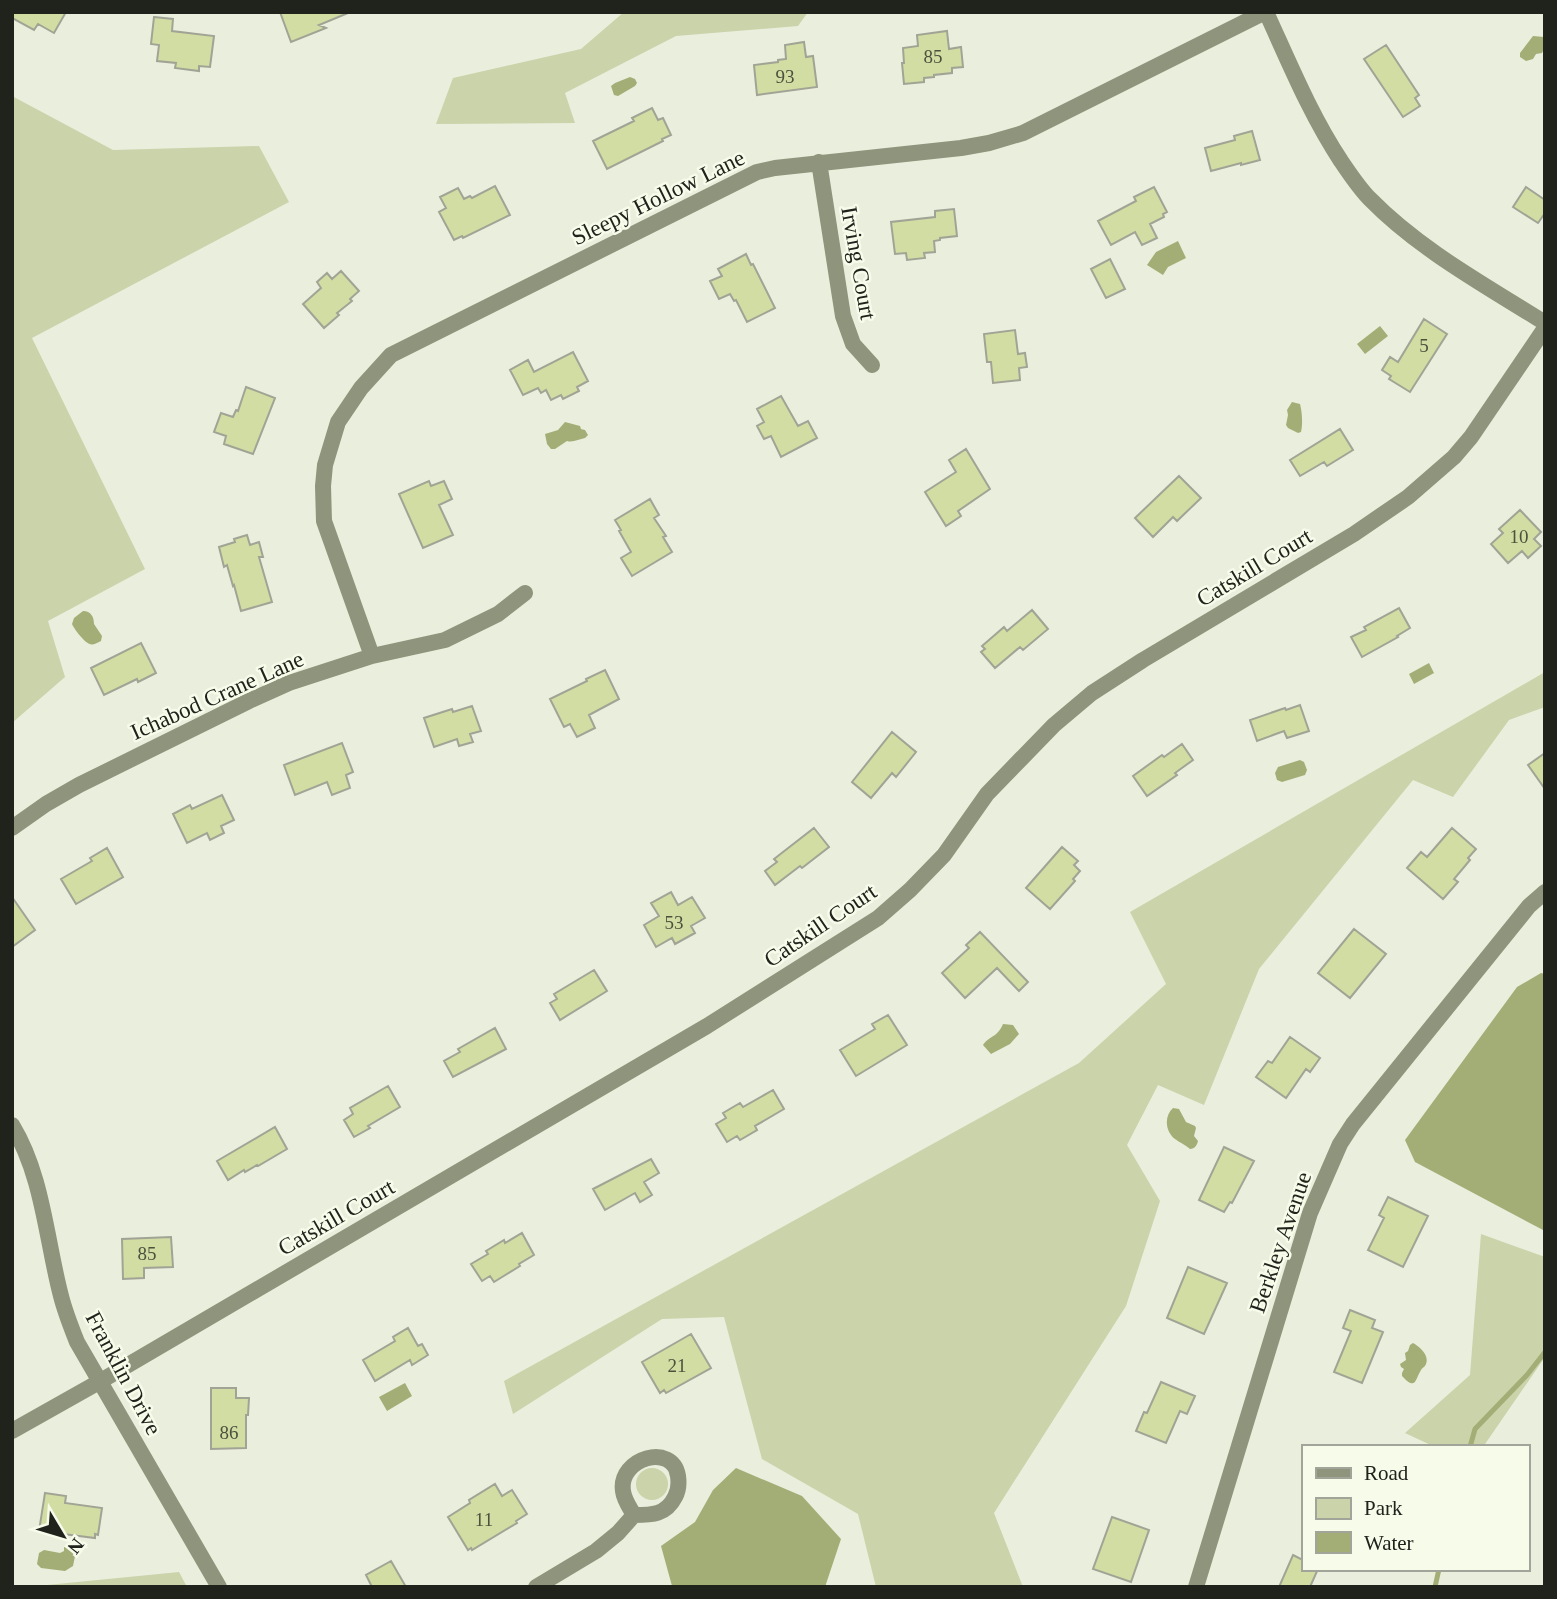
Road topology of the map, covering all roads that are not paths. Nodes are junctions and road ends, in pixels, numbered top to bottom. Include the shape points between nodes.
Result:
1 (1265, 12) edge
2 (819, 162) junction
3 (1545, 326) edge
4 (872, 365) dead end
5 (525, 593) dead end
6 (372, 656) junction
7 (12, 828) edge
8 (1545, 892) edge
9 (12, 1125) edge
10 (99, 1382) junction
11 (12, 1431) edge
12 (634, 1515) dead end
13 (219, 1587) edge
14 (536, 1587) edge
15 (1196, 1587) edge

1 - 2 street, Sleepy Hollow Lane via 1023,133 961,148
1 - 3 street via 1322,133 1370,199 1410,235
2 - 4 street, Irving Court via 843,316 853,344
2 - 6 street, Sleepy Hollow Lane via 757,172 391,355 361,388 338,422 325,465 324,521
3 - 10 street, Catskill Court via 1454,457 1408,497 1354,534 1091,693 987,794 944,855 878,918 707,1026
5 - 6 street, Ichabod Crane Lane via 498,614 445,640
6 - 7 street, Ichabod Crane Lane via 249,701 79,785
8 - 15 street, Berkley Avenue via 1529,906 1340,1144 1310,1213
9 - 10 street, Franklin Drive via 34,1172 61,1298 77,1342
10 - 11 street, Catskill Court
10 - 13 street, Franklin Drive
12 - 14 street via 596,1551

